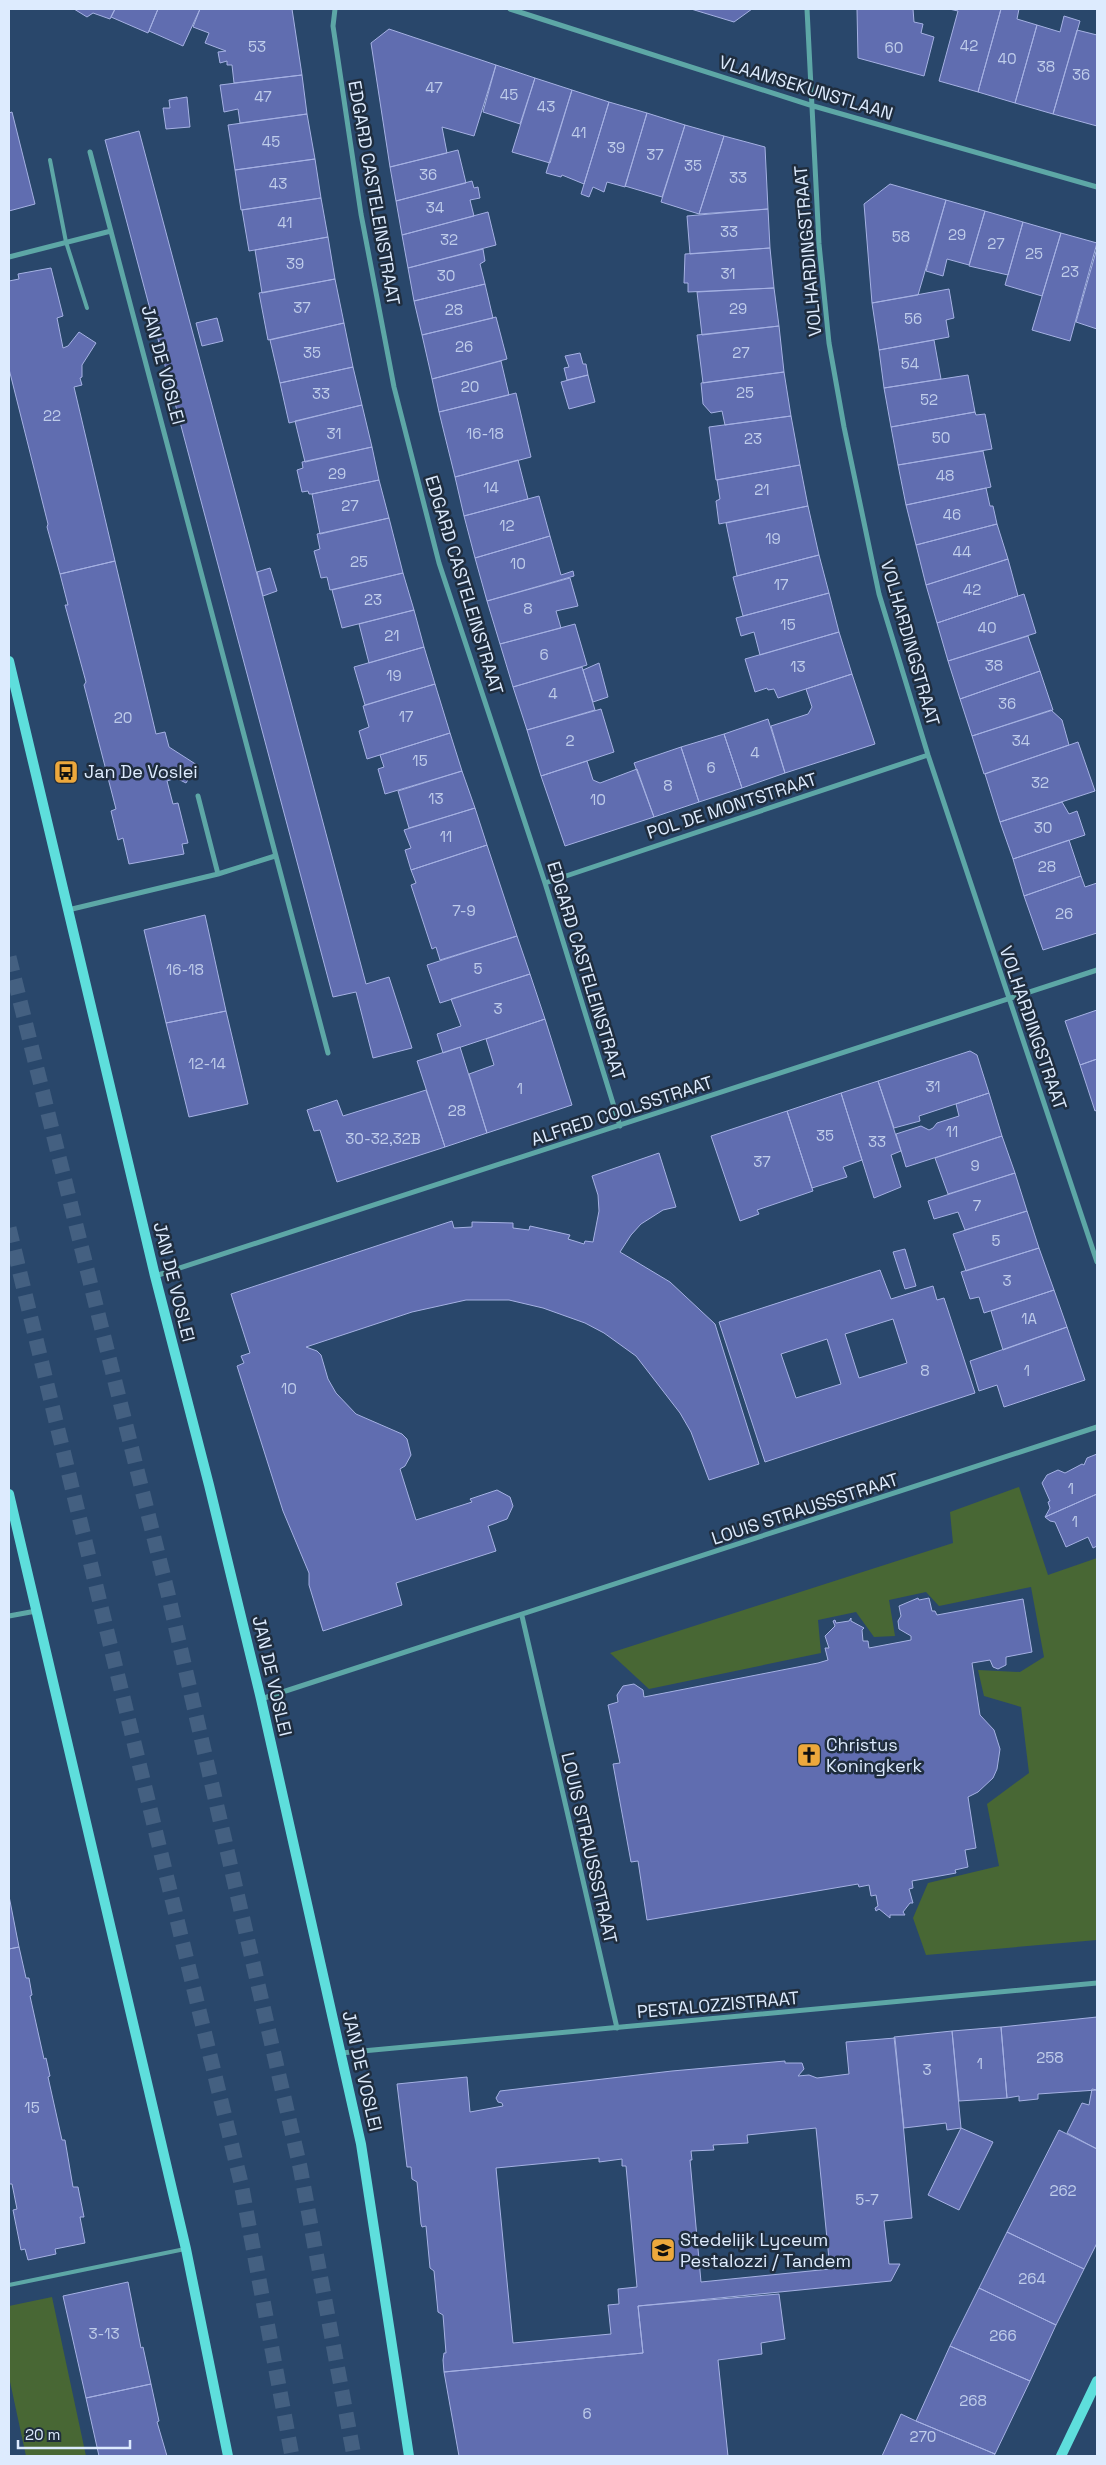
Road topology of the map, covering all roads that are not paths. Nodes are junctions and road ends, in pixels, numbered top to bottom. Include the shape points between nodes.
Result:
1 (335, 9) edge
2 (510, 9) edge
3 (807, 9) edge
4 (810, 105) junction
5 (90, 152) dead end
6 (50, 160) dead end
7 (1097, 188) edge
8 (111, 230) junction
9 (66, 242) junction
10 (9, 257) edge
11 (87, 308) dead end
12 (9, 661) edge
13 (928, 755) junction
14 (198, 796) dead end
15 (275, 856) junction
16 (218, 874) junction
17 (545, 883) junction
18 (68, 910) junction
19 (1097, 970) edge
20 (1008, 999) junction
21 (328, 1053) dead end
22 (620, 1126) junction
23 (1097, 1262) edge
24 (155, 1276) junction
25 (1097, 1427) edge
26 (9, 1494) edge
27 (36, 1611) junction
28 (9, 1616) edge
29 (522, 1616) junction
30 (261, 1699) junction
31 (1097, 1983) edge
32 (616, 2028) junction
33 (341, 2053) junction
34 (186, 2249) junction
35 (9, 2285) edge
36 (1097, 2381) edge
37 (228, 2456) edge
38 (409, 2456) edge
39 (1061, 2456) edge

1 - 17 street, EDGARD CASTELEINSTRAAT via 333,26 361,214 394,387 439,563
2 - 4 street, VLAAMSEKUNSTLAAN
3 - 4 street, VOLHARDINGSTRAAT
4 - 7 street, VLAAMSEKUNSTLAAN
4 - 13 street, VOLHARDINGSTRAAT via 818,244 829,343 844,427 879,594
5 - 8 street, JAN DE VOSLEI
6 - 9 lane
8 - 9 street
8 - 15 street, JAN DE VOSLEI
9 - 10 street
9 - 11 lane
12 - 18 main road, JAN DE VOSLEI
13 - 17 street, POL DE MONTSTRAAT
13 - 20 street, VOLHARDINGSTRAAT
14 - 16 street
15 - 16 street
15 - 21 street, JAN DE VOSLEI
16 - 18 street
17 - 22 street, EDGARD CASTELEINSTRAAT
18 - 24 main road, JAN DE VOSLEI
19 - 20 street, ALFRED COOLSSTRAAT
20 - 22 street, ALFRED COOLSSTRAAT
20 - 23 street, VOLHARDINGSTRAAT
22 - 24 street, ALFRED COOLSSTRAAT
24 - 30 main road, JAN DE VOSLEI via 210,1485
25 - 29 street, LOUIS STRAUSSSTRAAT
26 - 27 main road
27 - 28 street
27 - 34 main road
29 - 30 street, LOUIS STRAUSSSTRAAT
29 - 32 street, LOUIS STRAUSSSTRAAT
30 - 33 main road, JAN DE VOSLEI
31 - 32 street, PESTALOZZISTRAAT
32 - 33 street, PESTALOZZISTRAAT
33 - 38 main road, JAN DE VOSLEI via 361,2144
34 - 35 lane
34 - 37 main road
36 - 39 main road

